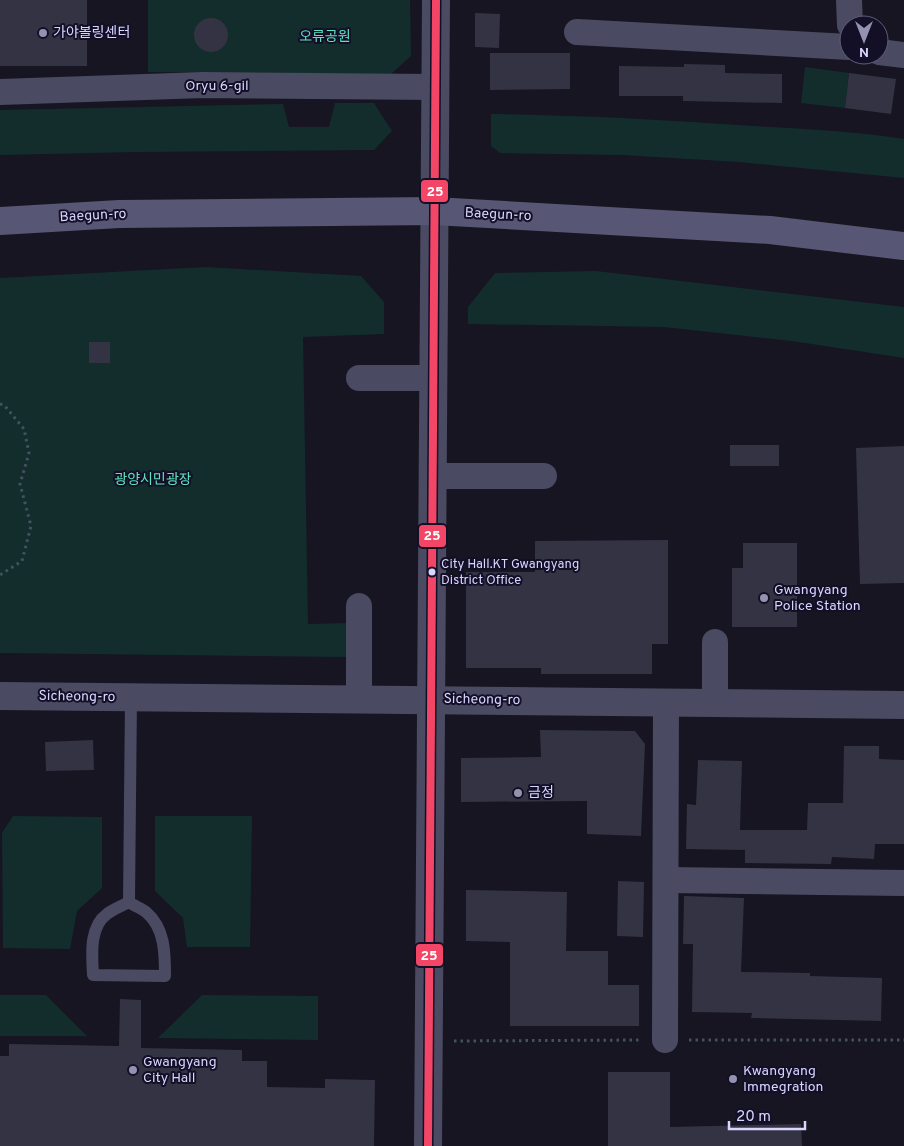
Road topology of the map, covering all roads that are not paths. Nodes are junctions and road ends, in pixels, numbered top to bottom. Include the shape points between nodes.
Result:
1 (436, 0) edge
2 (849, 0) edge
3 (850, 15) edge
4 (577, 32) dead end
5 (839, 47) edge
6 (889, 53) edge
7 (904, 55) edge
8 (435, 87) junction
9 (0, 92) edge
10 (434, 211) junction
11 (0, 220) edge
12 (904, 246) edge
13 (359, 378) dead end
14 (433, 378) junction
15 (432, 476) junction
16 (544, 476) dead end
17 (359, 606) dead end
18 (715, 642) dead end
19 (0, 696) edge
20 (131, 697) junction
21 (359, 699) junction
22 (431, 700) junction
23 (666, 702) junction
24 (715, 702) junction
25 (904, 705) edge
26 (666, 880) junction
27 (904, 882) edge
28 (128, 902) junction
29 (664, 1040) dead end
30 (428, 1146) edge

1 - 8 street
2 - 3 street
4 - 5 street
6 - 7 street
8 - 9 street, Oryu 6-gil via 203,85
8 - 10 street
10 - 11 main road, Baegun-ro via 119,214
10 - 12 main road, Baegun-ro via 770,230
10 - 14 street
13 - 14 street
14 - 15 street
15 - 16 street
15 - 22 street
17 - 21 street
18 - 24 street
19 - 20 street, Sicheong-ro
20 - 21 street, Sicheong-ro
20 - 28 lane
21 - 22 street, Sicheong-ro
22 - 23 street, Sicheong-ro
22 - 30 street
23 - 24 street, Sicheong-ro
23 - 26 street
24 - 25 street, Sicheong-ro
26 - 27 street
26 - 29 street
28 - 28 lane via 105,915 95,930 92,975 164,976 160,931 147,913

